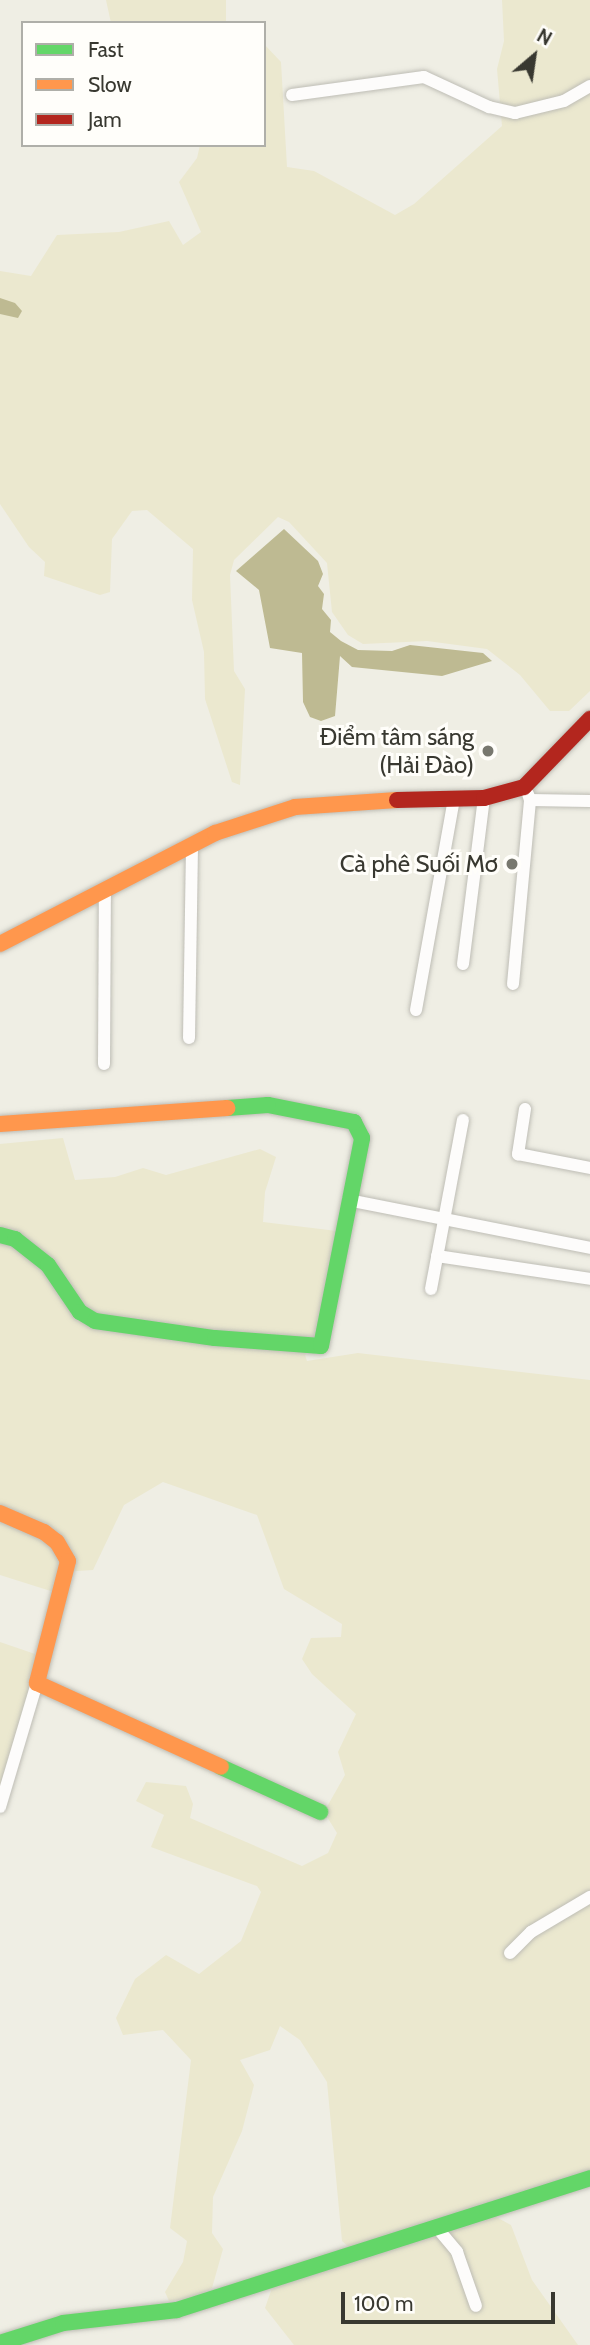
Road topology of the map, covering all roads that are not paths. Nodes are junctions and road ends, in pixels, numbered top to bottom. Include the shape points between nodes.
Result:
1 (590, 86) edge
2 (292, 95) dead end
3 (590, 719) edge
4 (527, 794) junction
5 (484, 798) junction
6 (454, 799) junction
7 (590, 801) edge
8 (192, 847) junction
9 (105, 891) junction
10 (0, 944) edge
11 (463, 964) dead end
12 (513, 984) dead end
13 (416, 1010) dead end
14 (189, 1038) dead end
15 (104, 1064) dead end
16 (526, 1109) dead end
17 (463, 1120) dead end
18 (0, 1124) edge
19 (590, 1168) edge
20 (348, 1200) junction
21 (443, 1220) junction
22 (0, 1236) edge
23 (590, 1248) edge
24 (437, 1256) junction
25 (590, 1279) edge
26 (431, 1289) dead end
27 (0, 1513) edge
28 (37, 1683) junction
29 (0, 1807) edge
30 (320, 1812) dead end
31 (590, 1897) edge
32 (510, 1953) dead end
33 (590, 2178) edge
34 (438, 2229) junction
35 (476, 2306) dead end
36 (0, 2343) edge

1 - 2 street via 564,102 515,113 496,110 424,76
3 - 4 street
4 - 5 street
4 - 7 street
4 - 12 street
5 - 6 street
5 - 11 street
6 - 8 street via 331,801 295,807 237,825
6 - 13 street
8 - 9 street
8 - 14 street
9 - 10 street
9 - 15 street
16 - 19 street via 518,1154
17 - 21 street
18 - 20 street via 268,1105 347,1120 359,1126 362,1138
20 - 21 street
20 - 22 street via 321,1346 215,1338 95,1321 79,1312 48,1265 15,1239
21 - 23 street
21 - 24 street
24 - 25 street
24 - 26 street
27 - 28 street via 44,1532 57,1542 68,1561
28 - 29 street
28 - 30 street
31 - 32 street via 531,1932
33 - 34 street
34 - 35 street via 457,2252
34 - 36 street via 177,2310 63,2323

